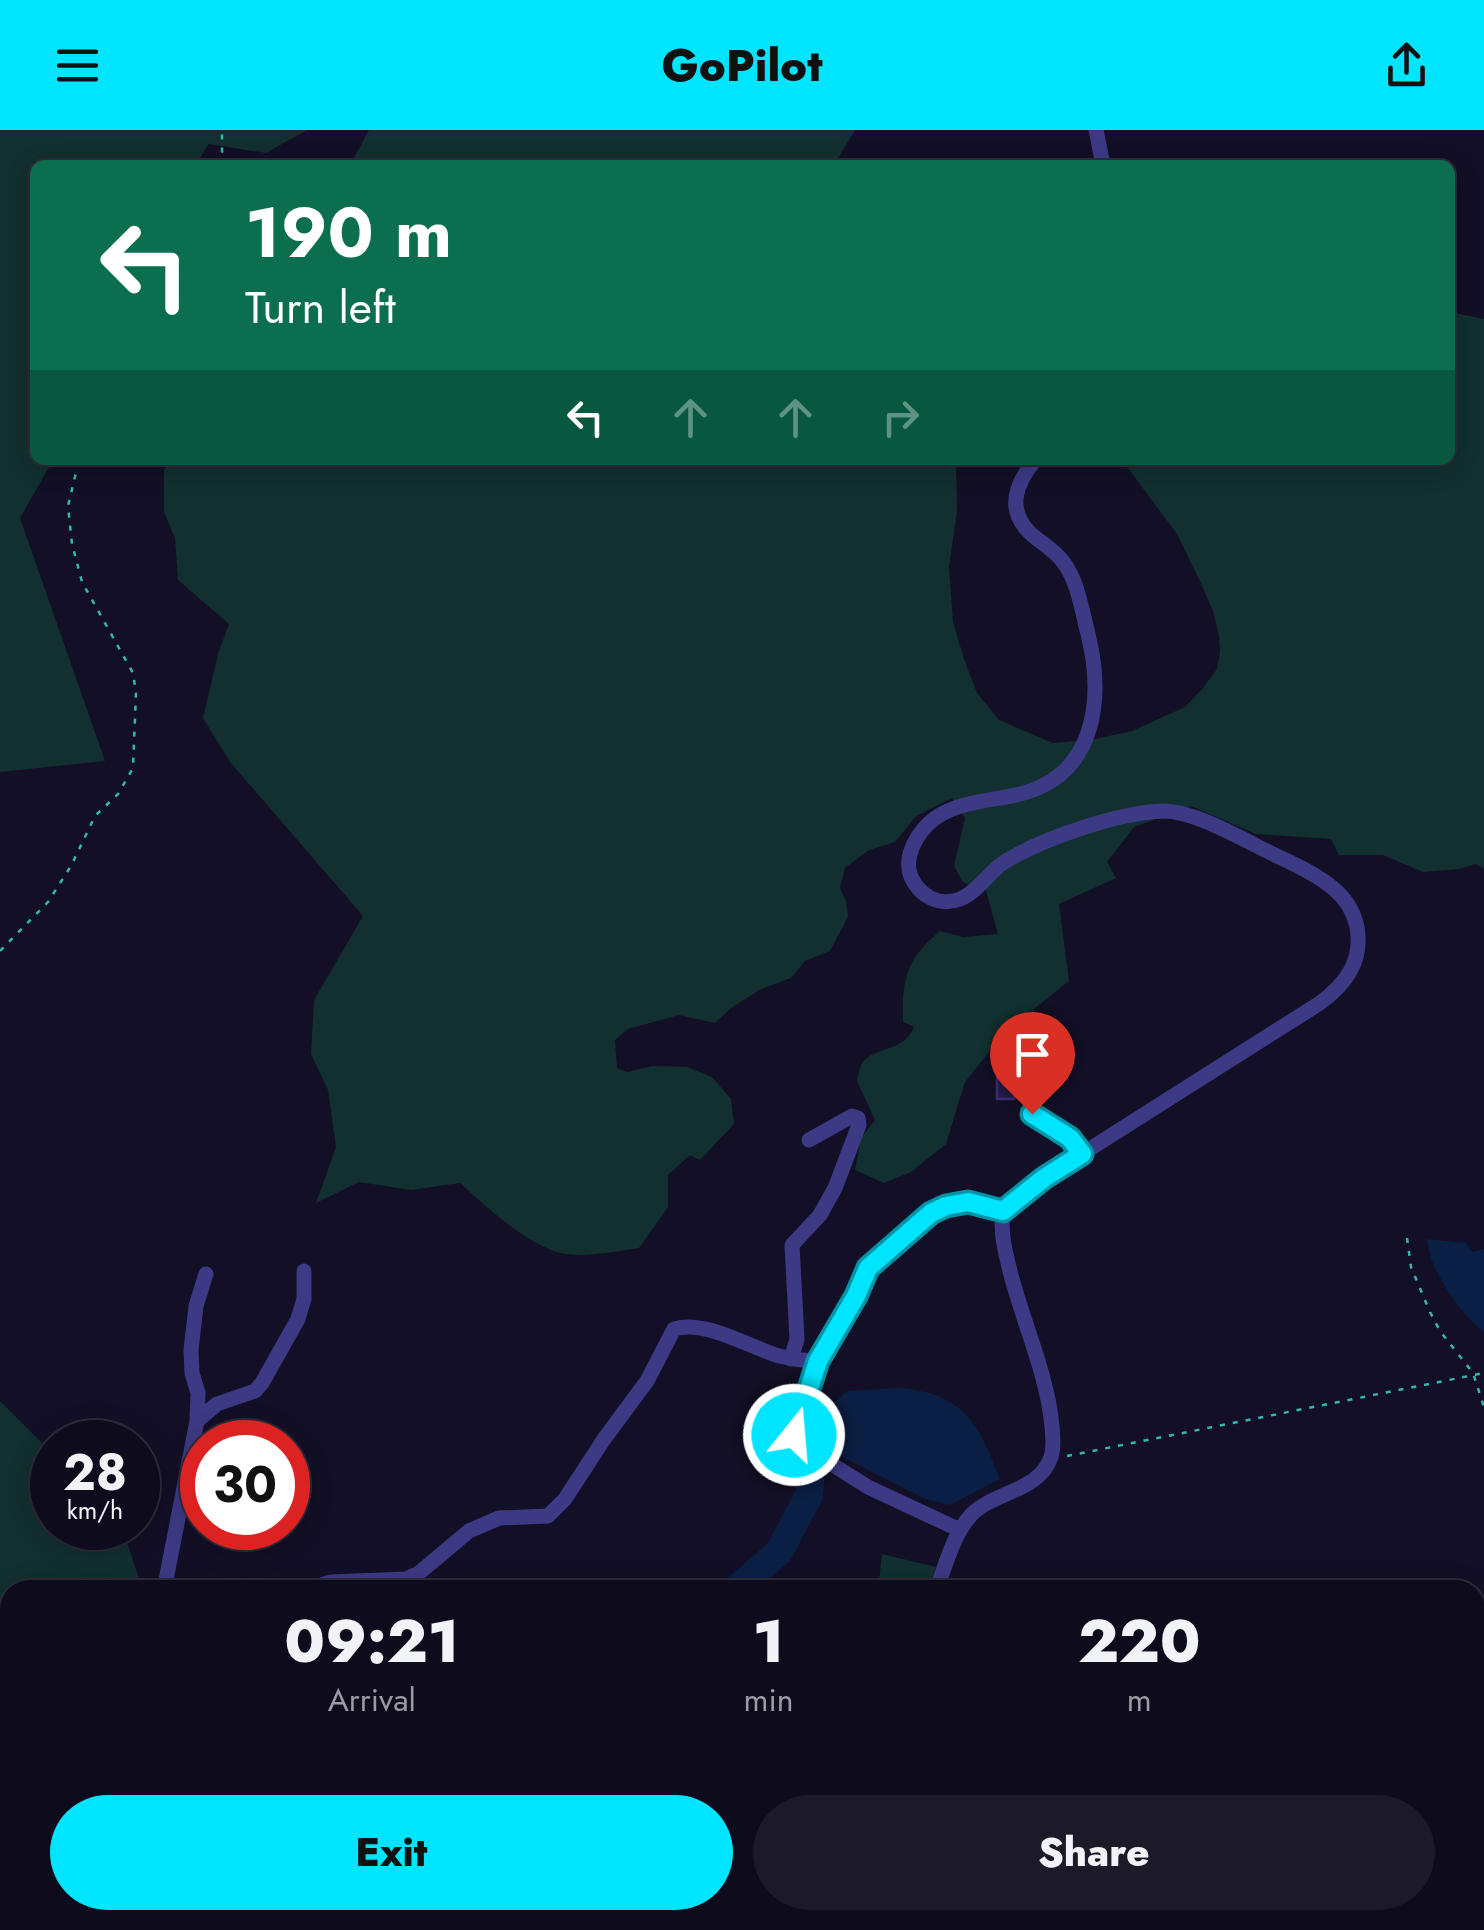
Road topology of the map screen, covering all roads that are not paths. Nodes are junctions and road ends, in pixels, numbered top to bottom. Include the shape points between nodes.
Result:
1 (1096, 130) edge
2 (1102, 160) edge
3 (1031, 465) edge
4 (1032, 1114) dead end
5 (809, 1140) dead end
6 (1082, 1154) junction
7 (1003, 1211) junction
8 (304, 1272) dead end
9 (206, 1274) dead end
10 (791, 1359) junction
11 (818, 1361) junction
12 (197, 1420) edge
13 (198, 1420) edge
14 (180, 1508) edge
15 (960, 1530) junction
16 (166, 1580) edge
17 (381, 1580) edge
18 (940, 1580) edge

1 - 2 street
3 - 6 street via 1015,489 1015,506 1030,532 1062,560 1077,590 1096,683 1091,727 1077,757 1047,784 941,813 910,852 913,882 940,902 962,899 1003,862 1034,847 1168,811 1322,879 1349,906 1358,939 1354,964 1336,992
4 - 6 lane
5 - 10 street via 858,1118 835,1188 792,1246
6 - 7 street
7 - 11 street via 968,1202 931,1213 868,1268
7 - 15 street via 1002,1240 1050,1408 1051,1458 1026,1484 974,1512
8 - 13 street via 298,1318 262,1383
9 - 12 street via 190,1350
10 - 11 street
10 - 17 street via 720,1332 674,1329 647,1381 548,1516 499,1518 469,1530 419,1573
11 - 15 street via 796,1440 868,1487
14 - 16 street
15 - 18 street

